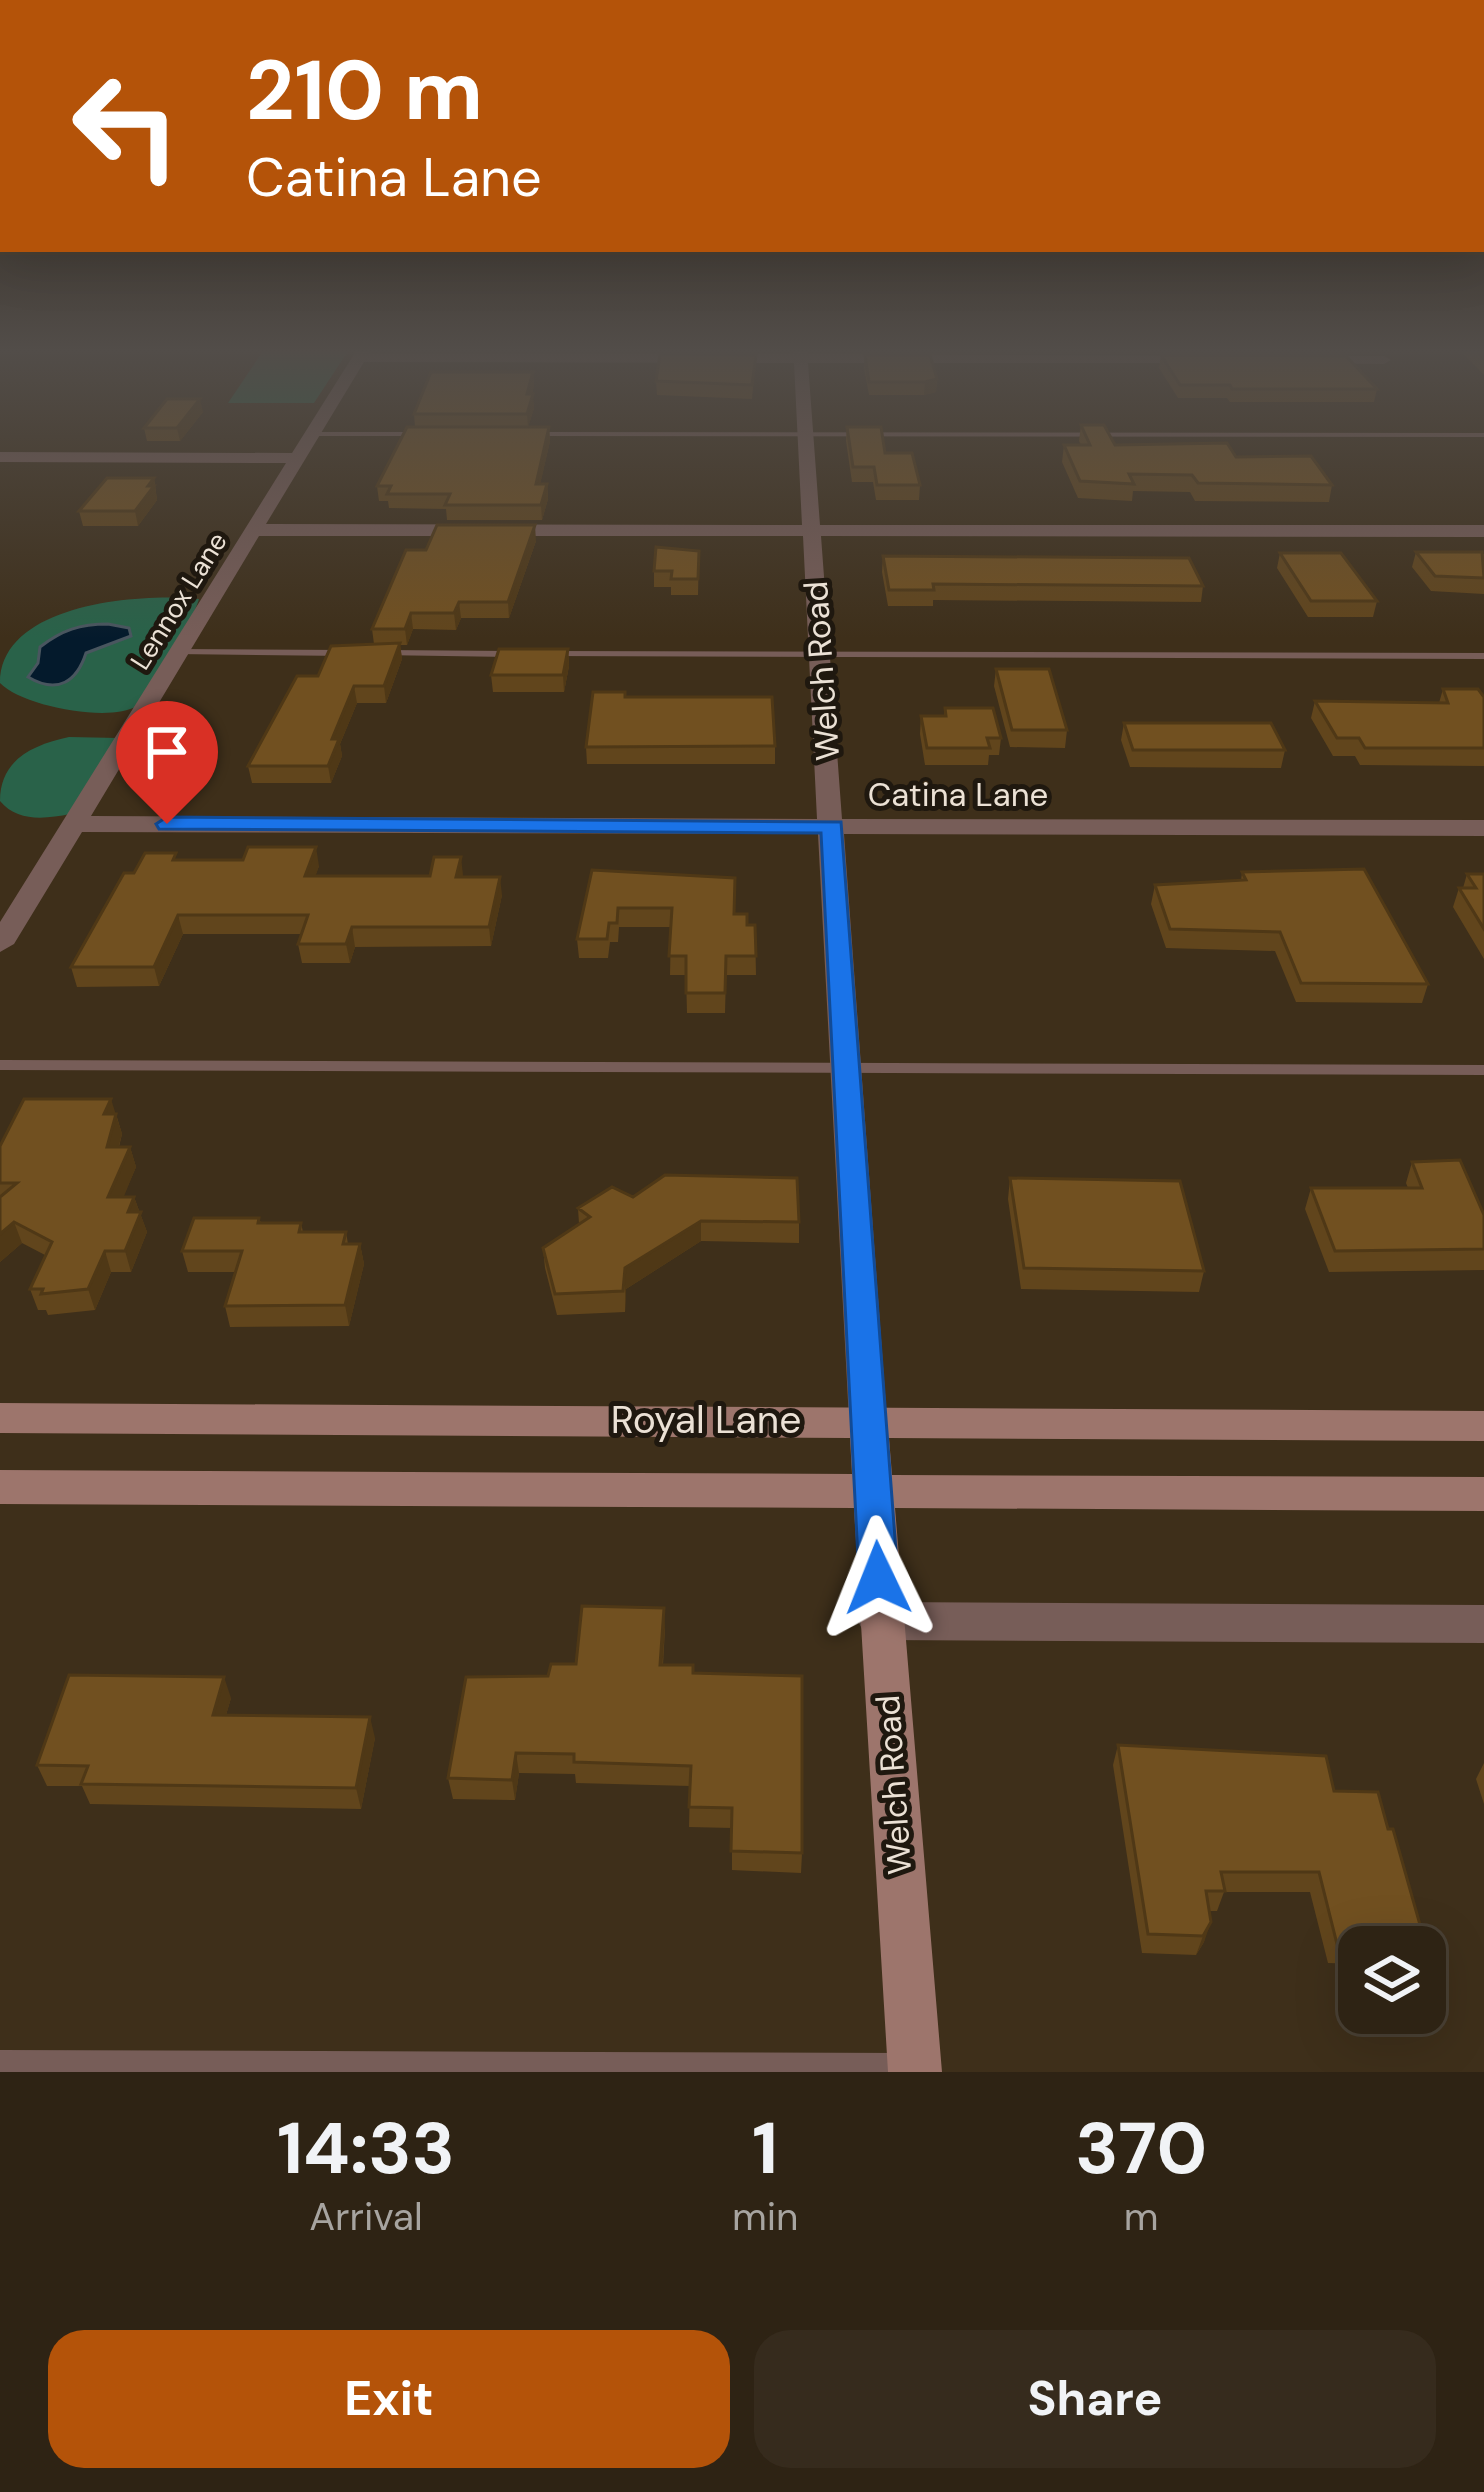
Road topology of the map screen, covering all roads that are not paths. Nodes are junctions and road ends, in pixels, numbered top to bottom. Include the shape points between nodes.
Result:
1 (307, 445) edge
2 (807, 445) edge
3 (0, 457) edge
4 (299, 458) junction
5 (255, 530) junction
6 (811, 530) junction
7 (1484, 531) edge
8 (179, 652) junction
9 (820, 655) junction
10 (1484, 656) edge
11 (73, 824) junction
12 (832, 826) junction
13 (1484, 828) edge
14 (0, 944) edge
15 (0, 1066) edge
16 (847, 1069) junction
17 (1484, 1070) edge
18 (0, 1418) edge
19 (868, 1420) junction
20 (1484, 1426) edge
21 (0, 1486) edge
22 (875, 1492) junction
23 (1484, 1494) edge
24 (880, 1621) junction
25 (1484, 1624) edge
26 (0, 2063) edge
27 (914, 2069) edge

1 - 4 street, Lennox Lane
2 - 6 street, Welch Road
3 - 4 street
4 - 5 street, Lennox Lane
5 - 6 street
5 - 8 street, Lennox Lane
6 - 7 street
6 - 9 street, Welch Road
8 - 9 lane
8 - 11 street, Lennox Lane
9 - 10 lane
9 - 12 street, Welch Road
11 - 12 street, Catina Lane
11 - 14 street, Lennox Lane
12 - 13 street, Catina Lane
12 - 16 street, Welch Road
15 - 16 lane
16 - 17 lane
16 - 19 street, Welch Road
18 - 19 main road, Royal Lane
19 - 20 main road, Royal Lane
19 - 22 main road, Welch Road
21 - 22 main road, Royal Lane
22 - 23 main road, Royal Lane
22 - 24 main road, Welch Road
24 - 25 street
24 - 27 main road, Welch Road
26 - 27 lane

